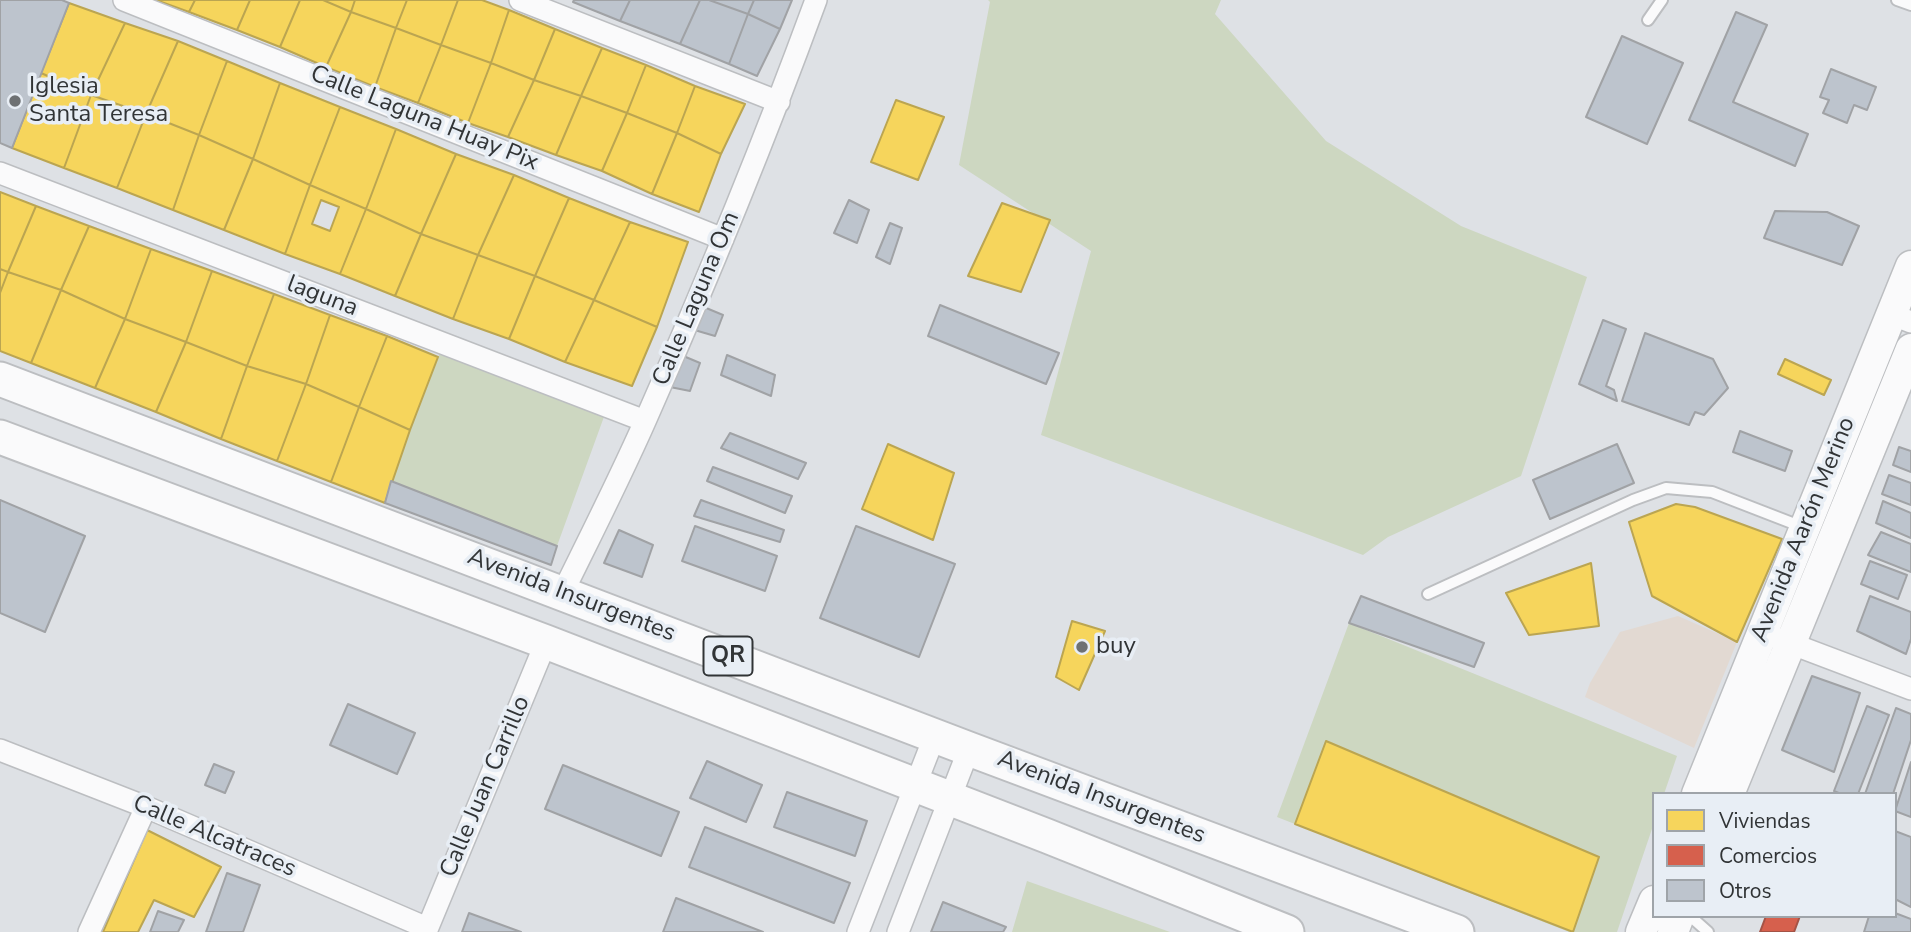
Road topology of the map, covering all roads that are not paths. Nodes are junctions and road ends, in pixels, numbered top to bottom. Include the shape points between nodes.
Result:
1 (124, 0) edge
2 (520, 0) edge
3 (816, 0) edge
4 (1662, 0) edge
5 (1898, 0) edge
6 (1911, 5) edge
7 (1648, 20) dead end
8 (779, 102) junction
9 (0, 173) edge
10 (723, 239) junction
11 (1911, 266) edge
12 (1901, 318) edge
13 (1911, 349) edge
14 (0, 379) edge
15 (645, 421) junction
16 (0, 437) edge
17 (224, 464) junction
18 (206, 514) junction
19 (1805, 528) junction
20 (563, 592) junction
21 (1427, 594) dead end
22 (1763, 632) junction
23 (546, 642) junction
24 (1791, 643) junction
25 (1911, 689) edge
26 (935, 735) junction
27 (969, 749) junction
28 (0, 750) edge
29 (916, 786) junction
30 (1698, 792) edge
31 (1730, 792) edge
32 (950, 799) junction
33 (146, 807) junction
34 (1652, 906) edge
35 (1692, 918) edge
36 (426, 930) edge
37 (89, 932) edge
38 (859, 932) edge
39 (898, 932) edge
40 (1287, 932) edge
41 (1457, 932) edge
42 (1641, 932) edge
43 (1708, 932) edge

1 - 10 street, Calle Laguna Huay Pix
2 - 8 street
3 - 8 street, Calle Laguna Om
4 - 7 lane
5 - 6 lane
8 - 10 street, Calle Laguna Om
9 - 15 street, laguna
10 - 15 street, Calle Laguna Om
11 - 12 main road, Avenida Aarón Merino
12 - 19 main road, Avenida Aarón Merino
13 - 24 main road, Avenida Aarón Merino
14 - 17 main road, Avenida Insurgentes / QR
15 - 20 street, Calle Laguna Om
16 - 18 main road, QR
17 - 18 main road
17 - 20 main road, Avenida Insurgentes / QR
18 - 23 main road, QR
19 - 21 lane via 1712,492 1666,488
19 - 22 main road, Avenida Aarón Merino
20 - 26 main road, Avenida Insurgentes / QR
22 - 24 street
22 - 30 main road, Avenida Aarón Merino
23 - 29 main road, QR
23 - 36 street, Calle Juan Carrillo
24 - 25 street
24 - 31 main road, Avenida Aarón Merino
26 - 27 main road, Avenida Insurgentes / QR
26 - 29 street
27 - 32 street
27 - 41 main road, Avenida Insurgentes / QR
28 - 33 street, Calle Alcatraces
29 - 32 main road, QR
29 - 38 street
32 - 39 street
32 - 40 main road, QR
33 - 36 street, Calle Alcatraces
33 - 37 street
34 - 42 main road
35 - 43 lane

